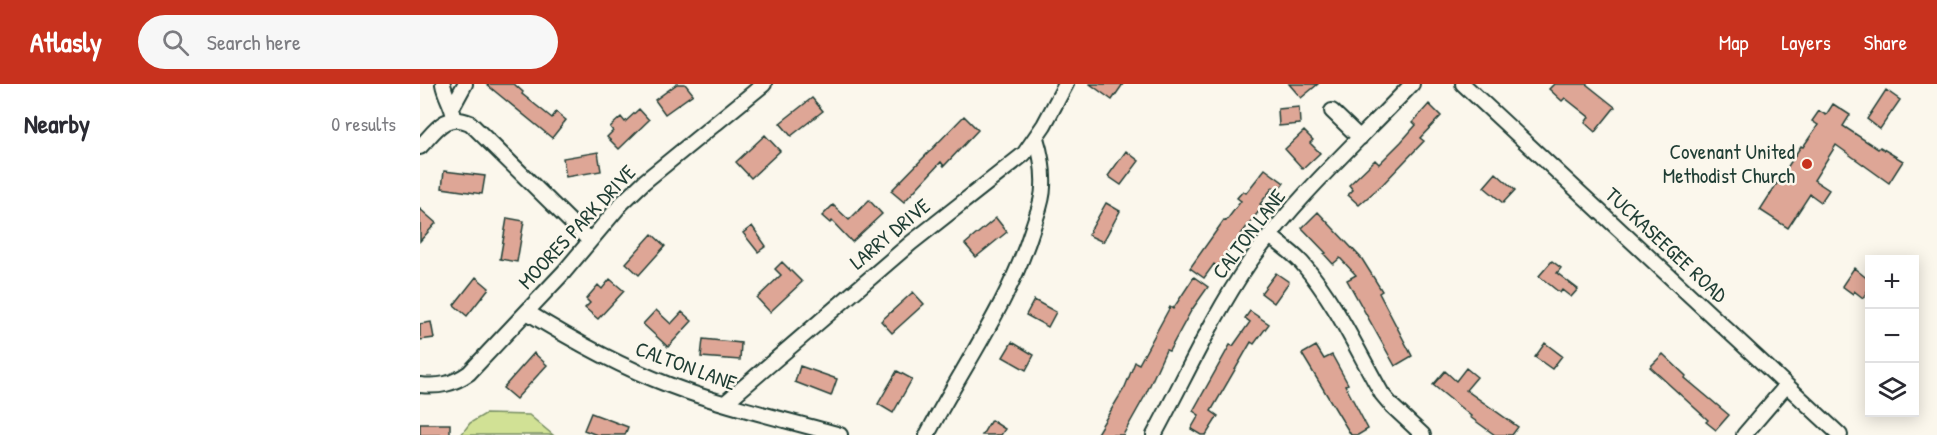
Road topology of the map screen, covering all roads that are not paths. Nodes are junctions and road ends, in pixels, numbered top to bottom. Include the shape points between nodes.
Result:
1 (443, 84) edge
2 (465, 84) edge
3 (764, 84) edge
4 (1066, 84) edge
5 (1412, 84) edge
6 (1463, 84) edge
7 (1332, 111) dead end
8 (453, 112) junction
9 (1036, 138) junction
10 (1360, 138) junction
11 (420, 147) edge
12 (1269, 236) junction
13 (590, 241) junction
14 (527, 312) junction
15 (420, 386) edge
16 (1786, 386) junction
17 (725, 404) junction
18 (1157, 434) edge
19 (840, 435) edge
20 (927, 435) edge
21 (1423, 435) edge
22 (1744, 435) edge
23 (1840, 435) edge

1 - 8 street
2 - 8 street
3 - 13 street, MOORES PARK DRIVE via 645,181
4 - 9 street, LARRY DRIVE
5 - 10 street, CALTON LANE
6 - 16 street, TUCKASEEGEE ROAD
7 - 10 street
8 - 11 street
8 - 13 street via 474,126
9 - 17 street, LARRY DRIVE via 1024,154 933,224
9 - 20 street via 1042,157 1043,189 1026,249 1009,291
10 - 12 street, CALTON LANE
12 - 18 street, CALTON LANE via 1229,293
12 - 21 street via 1313,277 1382,394
13 - 14 street, MOORES PARK DRIVE
14 - 15 street, MOORES PARK DRIVE via 463,377 442,386
14 - 17 street, CALTON LANE via 624,366
16 - 22 street
16 - 23 street, TUCKASEEGEE ROAD
17 - 19 street, CALTON LANE

